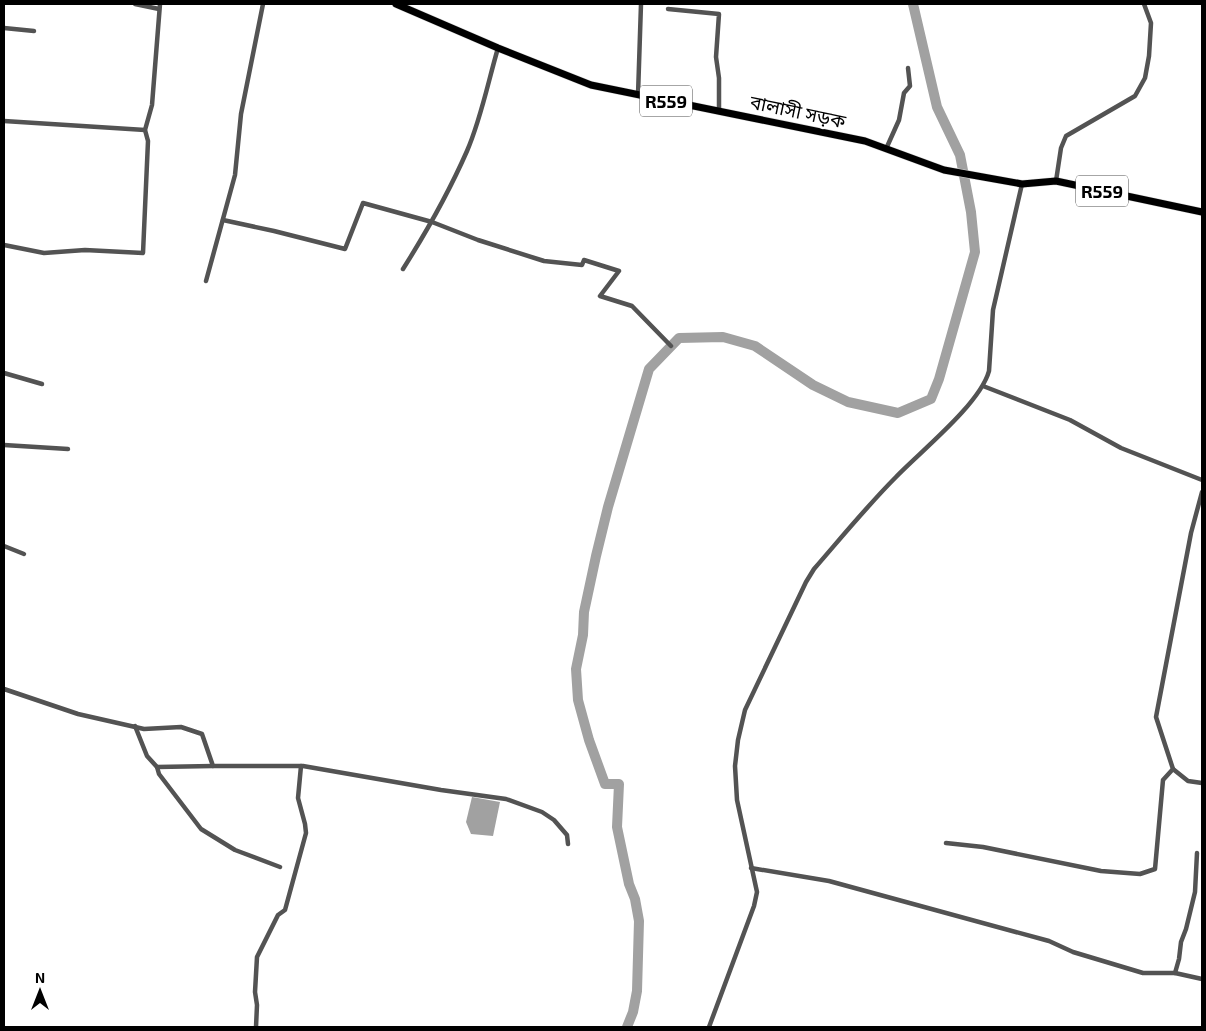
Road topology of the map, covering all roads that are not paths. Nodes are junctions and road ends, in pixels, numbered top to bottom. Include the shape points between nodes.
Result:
1 (135, 4) edge
2 (160, 4) edge
3 (264, 4) edge
4 (396, 4) edge
5 (641, 4) edge
6 (1144, 4) edge
7 (159, 9) junction
8 (668, 9) dead end
9 (4, 28) edge
10 (34, 31) dead end
11 (498, 48) junction
12 (908, 68) dead end
13 (638, 95) junction
14 (719, 112) junction
15 (4, 121) edge
16 (145, 130) junction
17 (886, 149) junction
18 (1056, 182) junction
19 (1022, 184) junction
20 (1202, 212) edge
21 (222, 220) junction
22 (432, 222) junction
23 (4, 245) edge
24 (403, 269) dead end
25 (206, 281) dead end
26 (671, 346) dead end
27 (4, 373) edge
28 (42, 384) dead end
29 (983, 386) junction
30 (4, 445) edge
31 (68, 449) dead end
32 (1202, 480) edge
33 (1202, 492) edge
34 (4, 546) edge
35 (24, 554) dead end
36 (4, 689) edge
37 (135, 726) junction
38 (213, 766) junction
39 (301, 766) junction
40 (157, 767) junction
41 (1173, 769) junction
42 (1202, 783) edge
43 (946, 843) dead end
44 (568, 844) dead end
45 (1197, 853) dead end
46 (280, 867) dead end
47 (751, 868) junction
48 (1175, 973) junction
49 (1202, 979) edge
50 (256, 1027) edge
51 (709, 1027) edge

1 - 7 street
2 - 7 street
3 - 21 street via 241,114 235,175
4 - 11 main road, বালাসী সড়ক / R559
5 - 13 street
6 - 18 street via 1151,22 1145,78 1135,96 1066,136
7 - 16 street via 152,105
8 - 14 street via 719,14 716,57 720,78
9 - 10 street
11 - 13 main road, বালাসী সড়ক / R559 via 591,84
11 - 22 street via 468,150
12 - 17 street via 910,86 904,93 898,120
13 - 14 main road, বালাসী সড়ক / R559
14 - 17 main road, বালাসী সড়ক / R559 via 865,141
15 - 16 street
16 - 23 street via 148,141 143,253 85,250 44,253
17 - 19 main road, বালাসী সড়ক / R559 via 944,170
18 - 19 main road, বালাসী সড়ক / R559
18 - 20 main road, বালাসী সড়ক / R559
19 - 29 street via 993,310 989,371
21 - 22 street via 345,249 363,203
21 - 25 street
22 - 24 street
22 - 26 street via 544,261 582,265 584,260 619,271 600,296 632,306
27 - 28 street
29 - 32 street via 1070,420 1121,448
29 - 47 street via 964,410 878,496 806,582 746,710 738,740 735,766 737,800
30 - 31 street
33 - 41 street via 1191,533 1156,718
34 - 35 street
36 - 37 street via 78,714
37 - 38 street via 144,729 182,727 202,734
37 - 40 street via 146,756
38 - 39 street
38 - 40 street
39 - 44 street via 506,799 542,812 554,820 567,835
39 - 50 street via 298,798 306,832 285,910 278,915 257,957
40 - 46 street via 201,829 235,850
41 - 42 street via 1188,781
41 - 43 street via 1163,780 1155,869 1140,874 1101,871 983,847
45 - 48 street via 1195,892 1180,942
47 - 48 street via 838,884 1049,941 1143,973
47 - 51 street via 757,892 754,906
48 - 49 street

